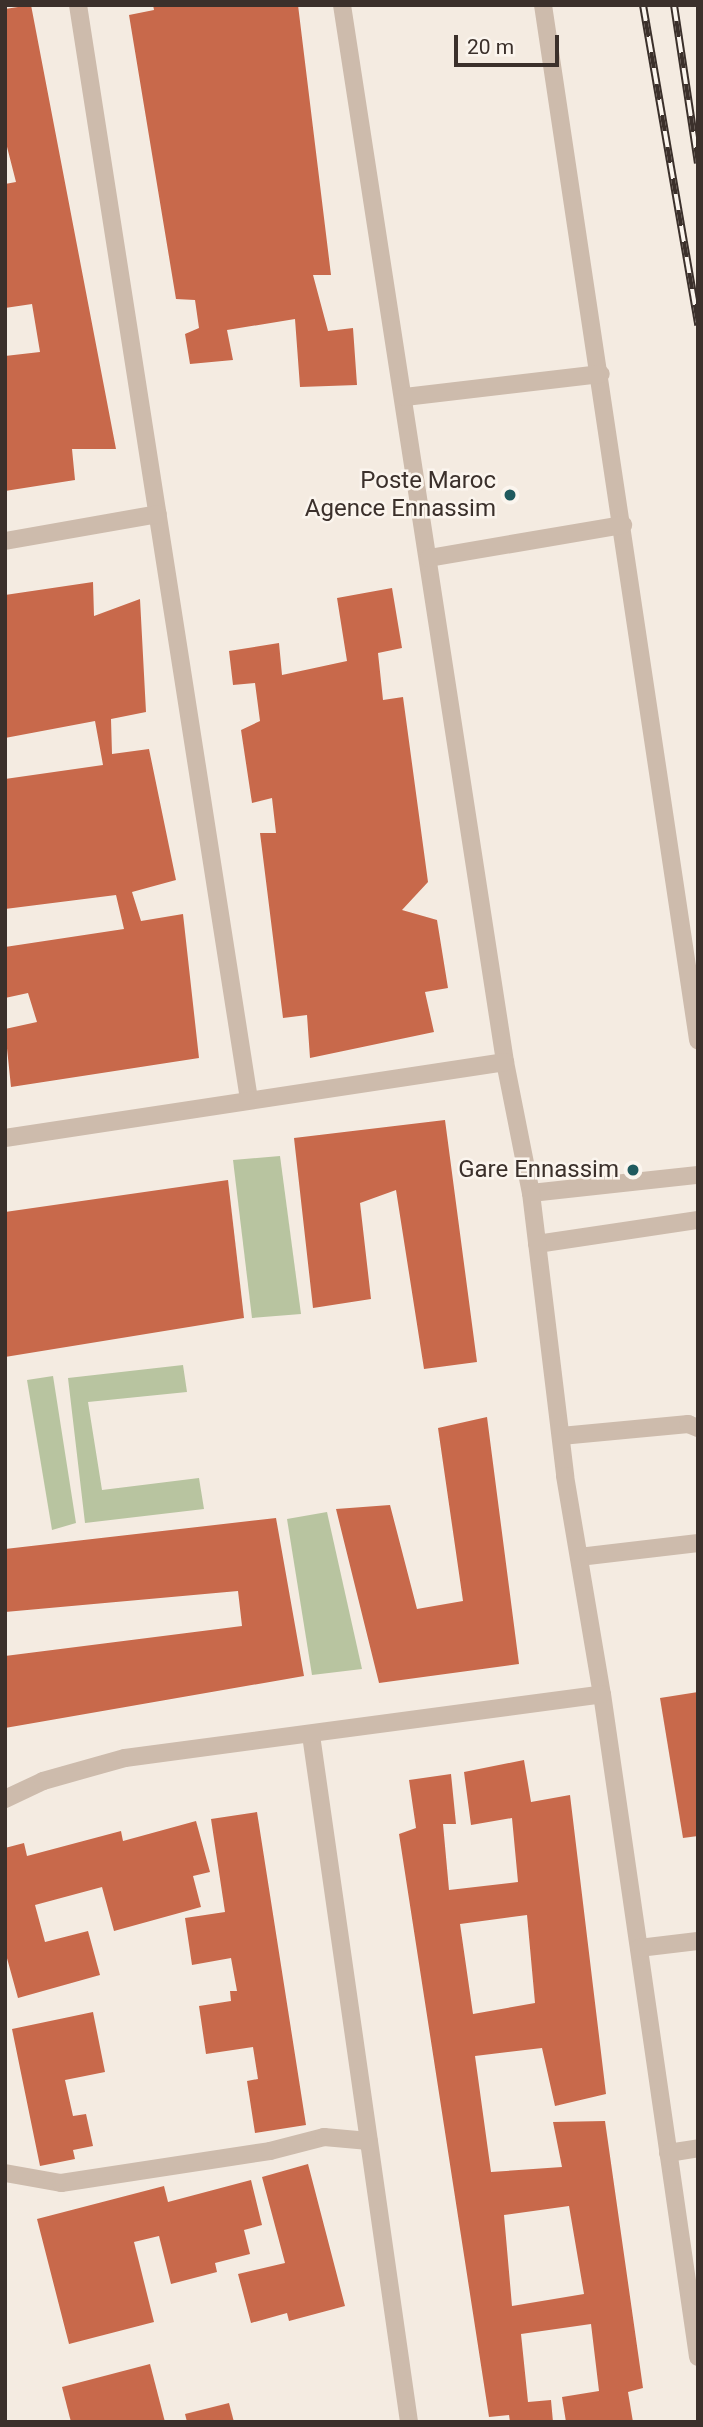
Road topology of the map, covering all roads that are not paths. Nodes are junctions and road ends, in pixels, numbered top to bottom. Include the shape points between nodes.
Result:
1 (78, 5) edge
2 (342, 5) edge
3 (543, 5) edge
4 (601, 374) junction
5 (405, 397) junction
6 (158, 514) junction
7 (623, 525) junction
8 (5, 541) edge
9 (429, 558) junction
10 (698, 1040) edge
11 (505, 1062) junction
12 (250, 1100) junction
13 (5, 1138) edge
14 (698, 1175) edge
15 (531, 1193) junction
16 (698, 1220) edge
17 (537, 1244) junction
18 (698, 1428) edge
19 (561, 1436) junction
20 (698, 1543) edge
21 (579, 1557) junction
22 (602, 1694) junction
23 (312, 1735) junction
24 (5, 1799) edge
25 (698, 1941) edge
26 (639, 1948) junction
27 (369, 2141) junction
28 (698, 2148) edge
29 (668, 2153) junction
30 (5, 2173) edge
31 (698, 2357) edge
32 (409, 2422) edge

1 - 6 street
2 - 5 street
3 - 4 street
4 - 5 street
4 - 7 street
5 - 9 street
6 - 8 street
6 - 12 street
7 - 9 street
7 - 10 street
9 - 11 street
11 - 12 street
11 - 15 street
12 - 13 street
14 - 15 street
15 - 17 street
16 - 17 street
17 - 19 street
18 - 19 street via 688,1424
19 - 21 street
20 - 21 street
21 - 22 street
22 - 23 street
22 - 26 street
23 - 24 street via 125,1758 43,1781
23 - 27 street
25 - 26 street
26 - 29 street
27 - 30 street via 324,2137 270,2151 61,2183
27 - 32 street
28 - 29 street
29 - 31 street

